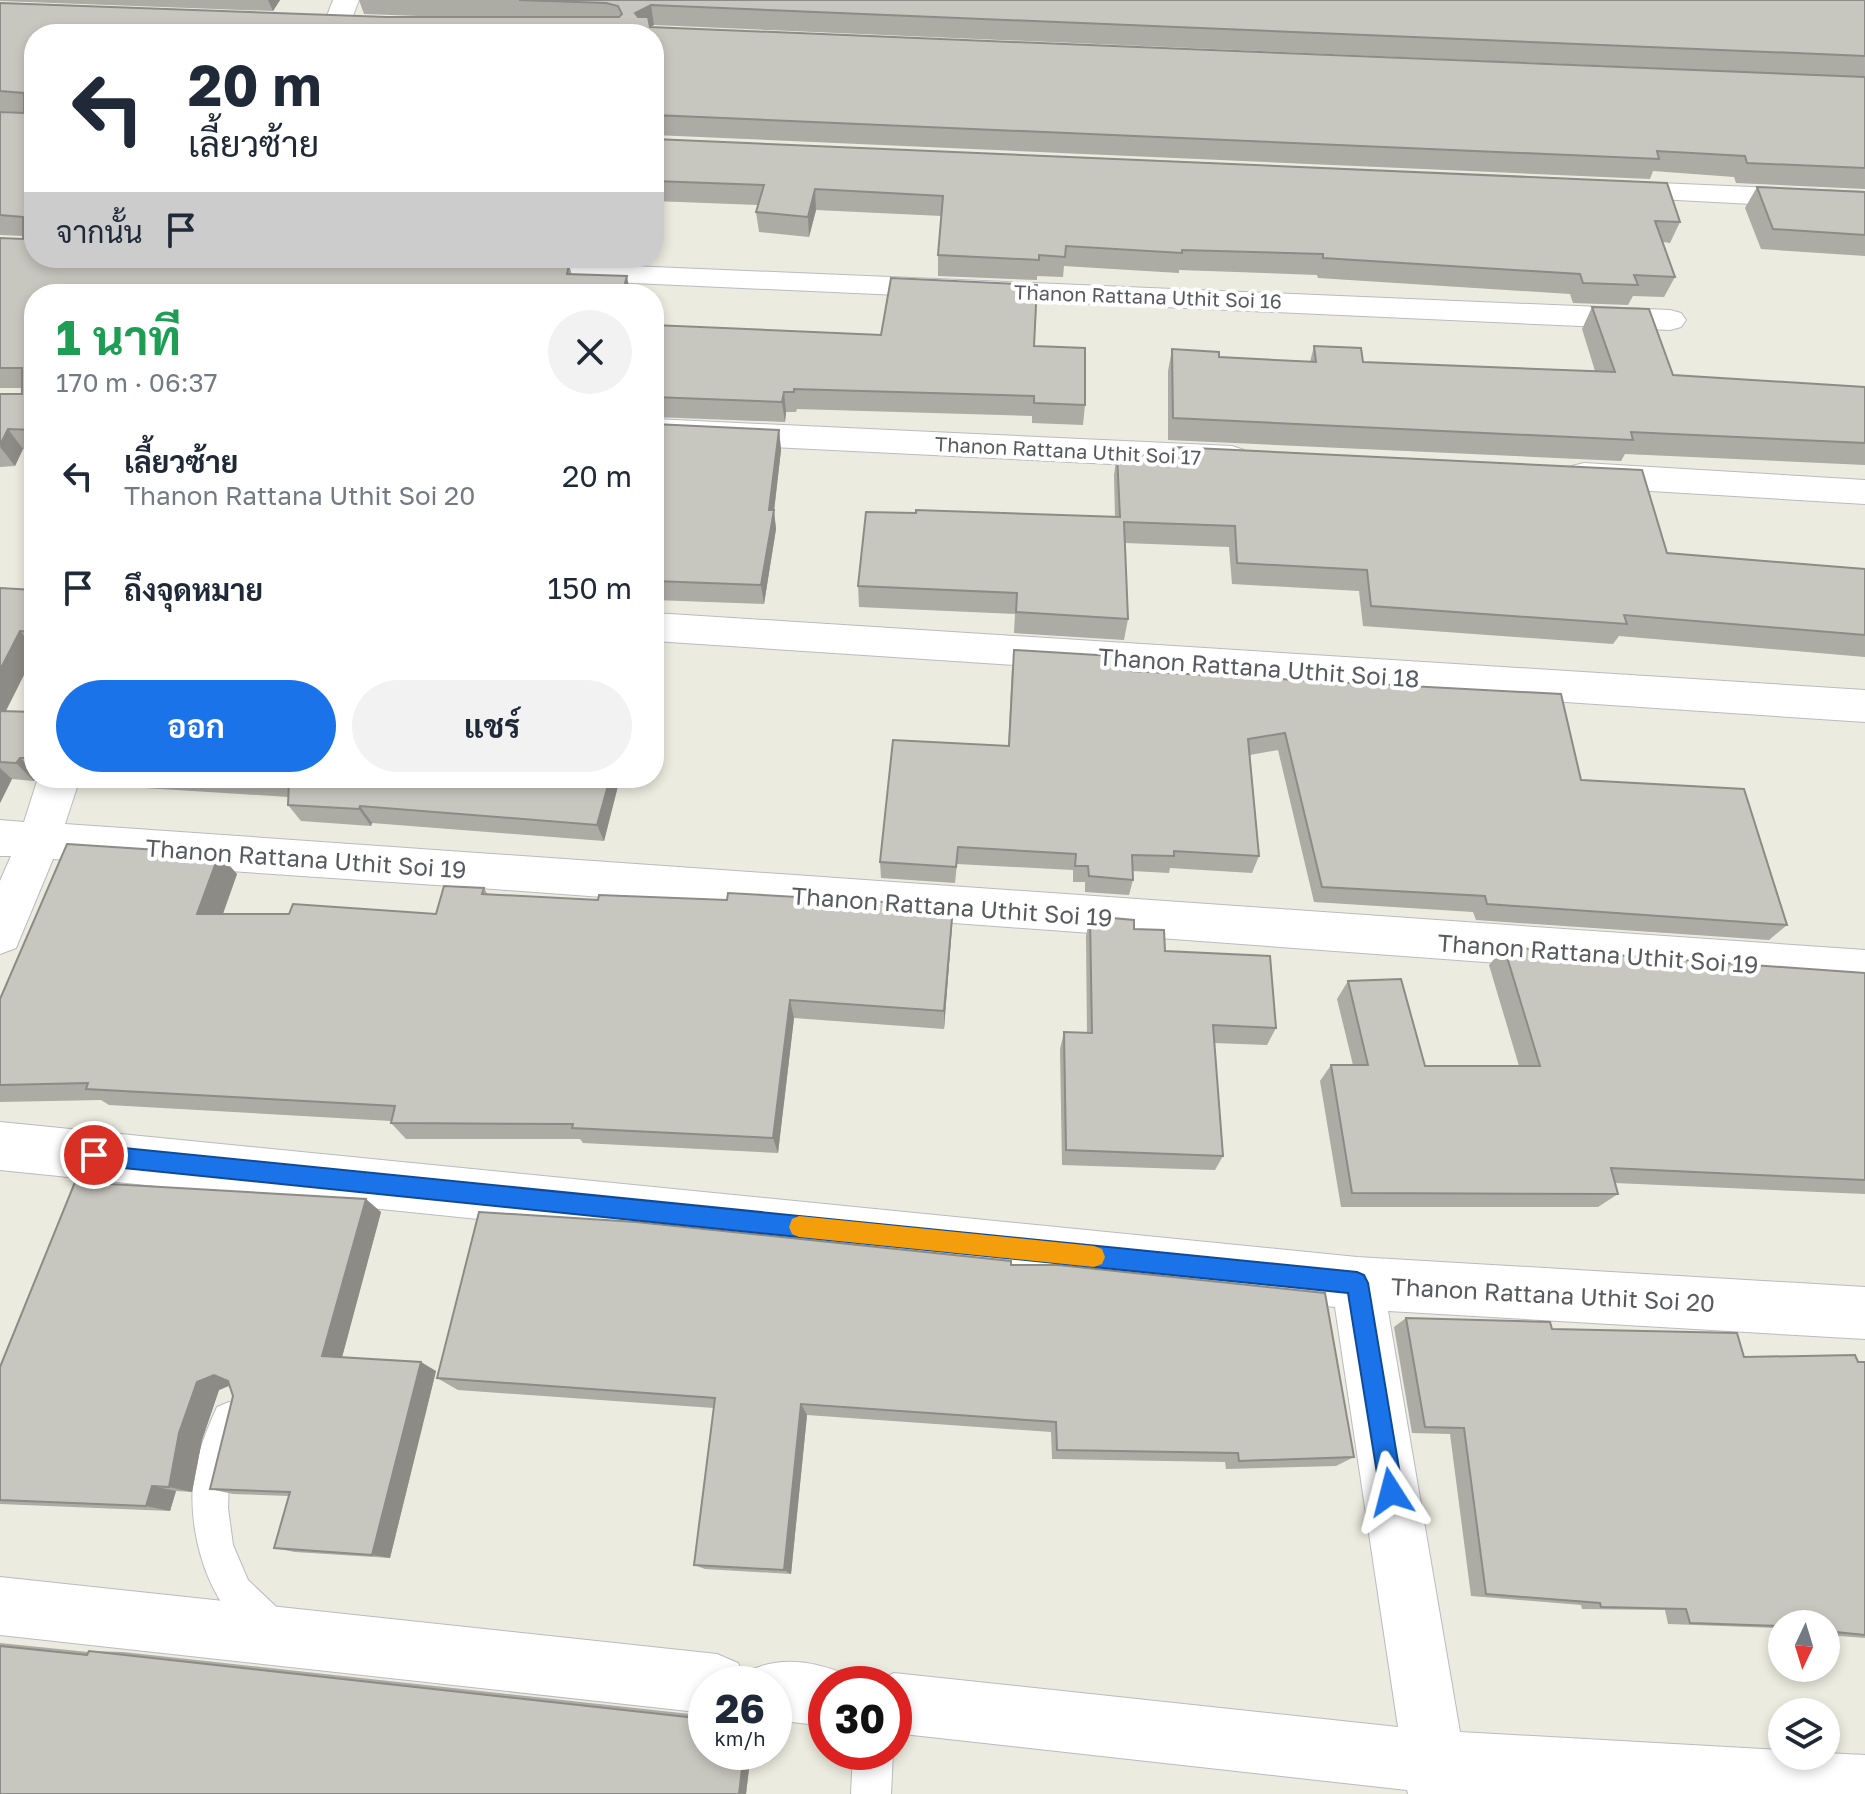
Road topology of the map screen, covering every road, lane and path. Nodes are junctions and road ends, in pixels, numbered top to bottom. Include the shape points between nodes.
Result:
1 (339, 19) edge
2 (307, 22) edge
3 (368, 24) edge
4 (1590, 189) edge
5 (1865, 201) edge
6 (485, 269) edge
7 (1670, 320) dead end
8 (664, 430) edge
9 (1269, 459) edge
10 (1556, 473) edge
11 (1865, 492) edge
12 (664, 628) edge
13 (1865, 706) edge
14 (52, 788) edge
15 (19, 839) edge
16 (0, 934) edge
17 (1865, 970) edge
18 (0, 1146) edge
19 (1357, 1283) junction
20 (1865, 1313) edge
21 (234, 1403) edge
22 (0, 1606) edge
23 (280, 1636) junction
24 (688, 1681) edge
25 (912, 1705) edge
26 (872, 1770) edge
27 (1437, 1778) edge
28 (1865, 1786) edge
29 (871, 1794) edge

1 - 2 street
1 - 3 street
4 - 5 street
6 - 7 street, Thanon Rattana Uthit Soi 16
8 - 9 street, Thanon Rattana Uthit Soi 17
10 - 11 street
12 - 13 street, Thanon Rattana Uthit Soi 18
14 - 15 street
15 - 16 street
15 - 17 street, Thanon Rattana Uthit Soi 19
18 - 19 street, Thanon Rattana Uthit Soi 20
19 - 20 street, Thanon Rattana Uthit Soi 20
19 - 27 street
21 - 23 lane via 211,1479 215,1545 235,1593
22 - 23 street
23 - 24 street
25 - 27 street
26 - 29 lane
27 - 28 street

